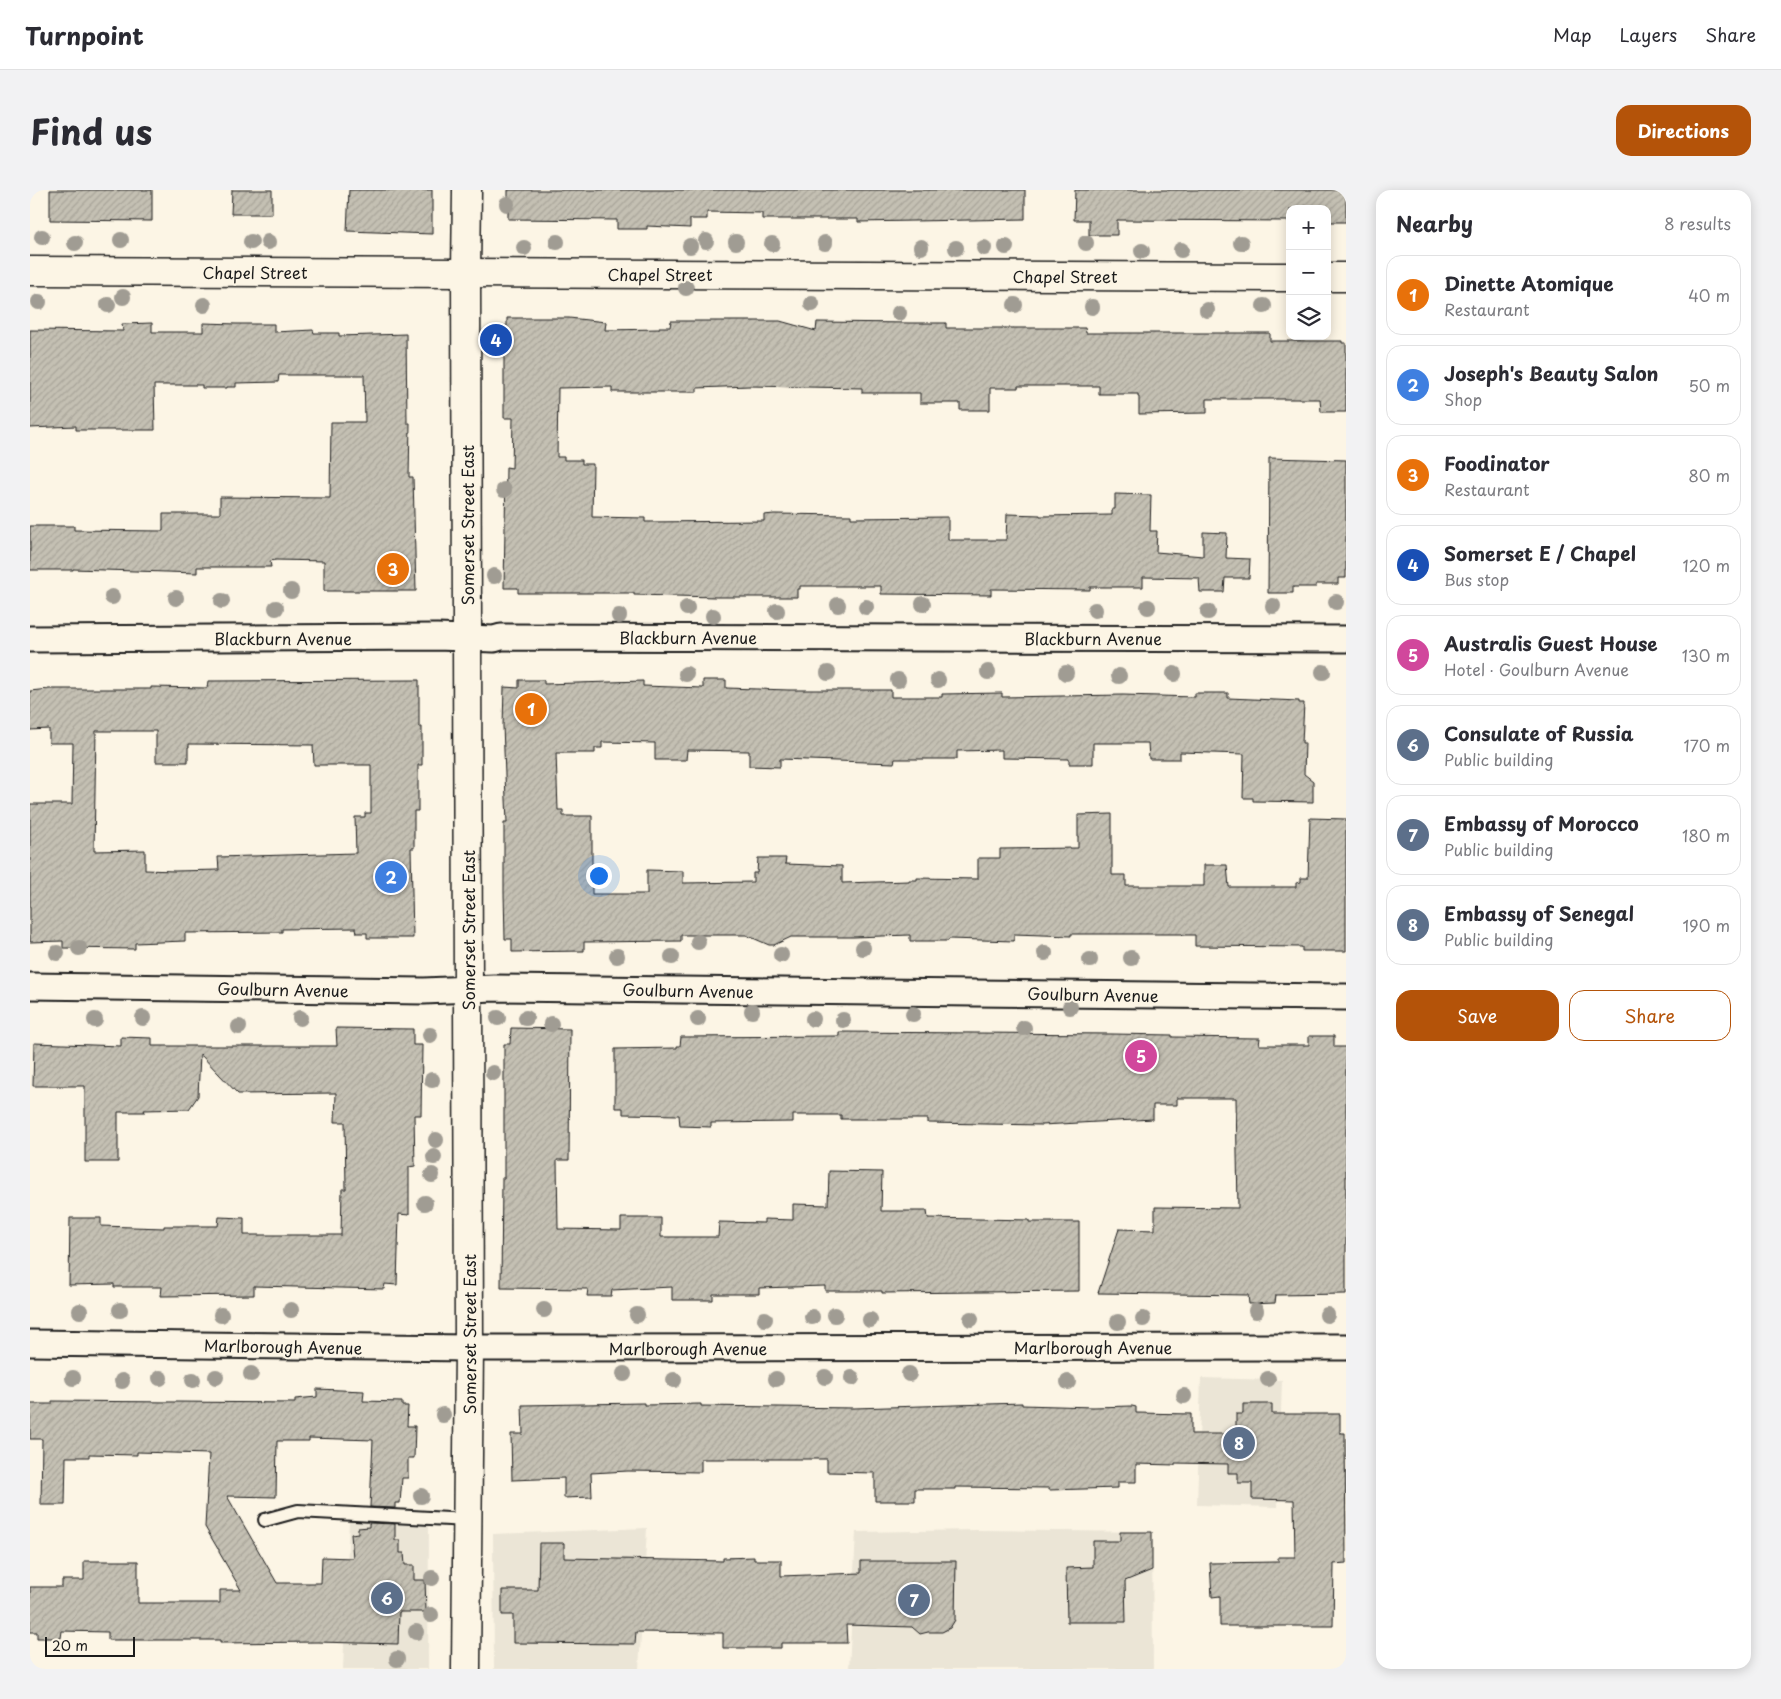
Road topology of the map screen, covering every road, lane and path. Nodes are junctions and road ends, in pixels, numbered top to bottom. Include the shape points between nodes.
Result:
1 (467, 190) edge
2 (30, 271) edge
3 (466, 272) junction
4 (1286, 277) edge
5 (1331, 277) edge
6 (1346, 277) edge
7 (468, 637) junction
8 (30, 638) edge
9 (1346, 639) edge
10 (30, 986) edge
11 (468, 990) junction
12 (1346, 997) edge
13 (30, 1343) edge
14 (1346, 1347) edge
15 (469, 1348) junction
16 (266, 1520) dead end
17 (468, 1520) junction
18 (466, 1669) edge

1 - 3 street, Somerset Street East
2 - 3 street, Chapel Street
3 - 4 street, Chapel Street
3 - 7 street, Somerset Street East
5 - 6 street
7 - 8 street, Blackburn Avenue
7 - 9 street, Blackburn Avenue
7 - 11 street, Somerset Street East
10 - 11 street, Goulburn Avenue
11 - 12 street, Goulburn Avenue
11 - 15 street, Somerset Street East
13 - 15 street, Marlborough Avenue
14 - 15 street, Marlborough Avenue
15 - 17 street, Somerset Street East
16 - 17 lane via 298,1511
17 - 18 street, Somerset Street East

